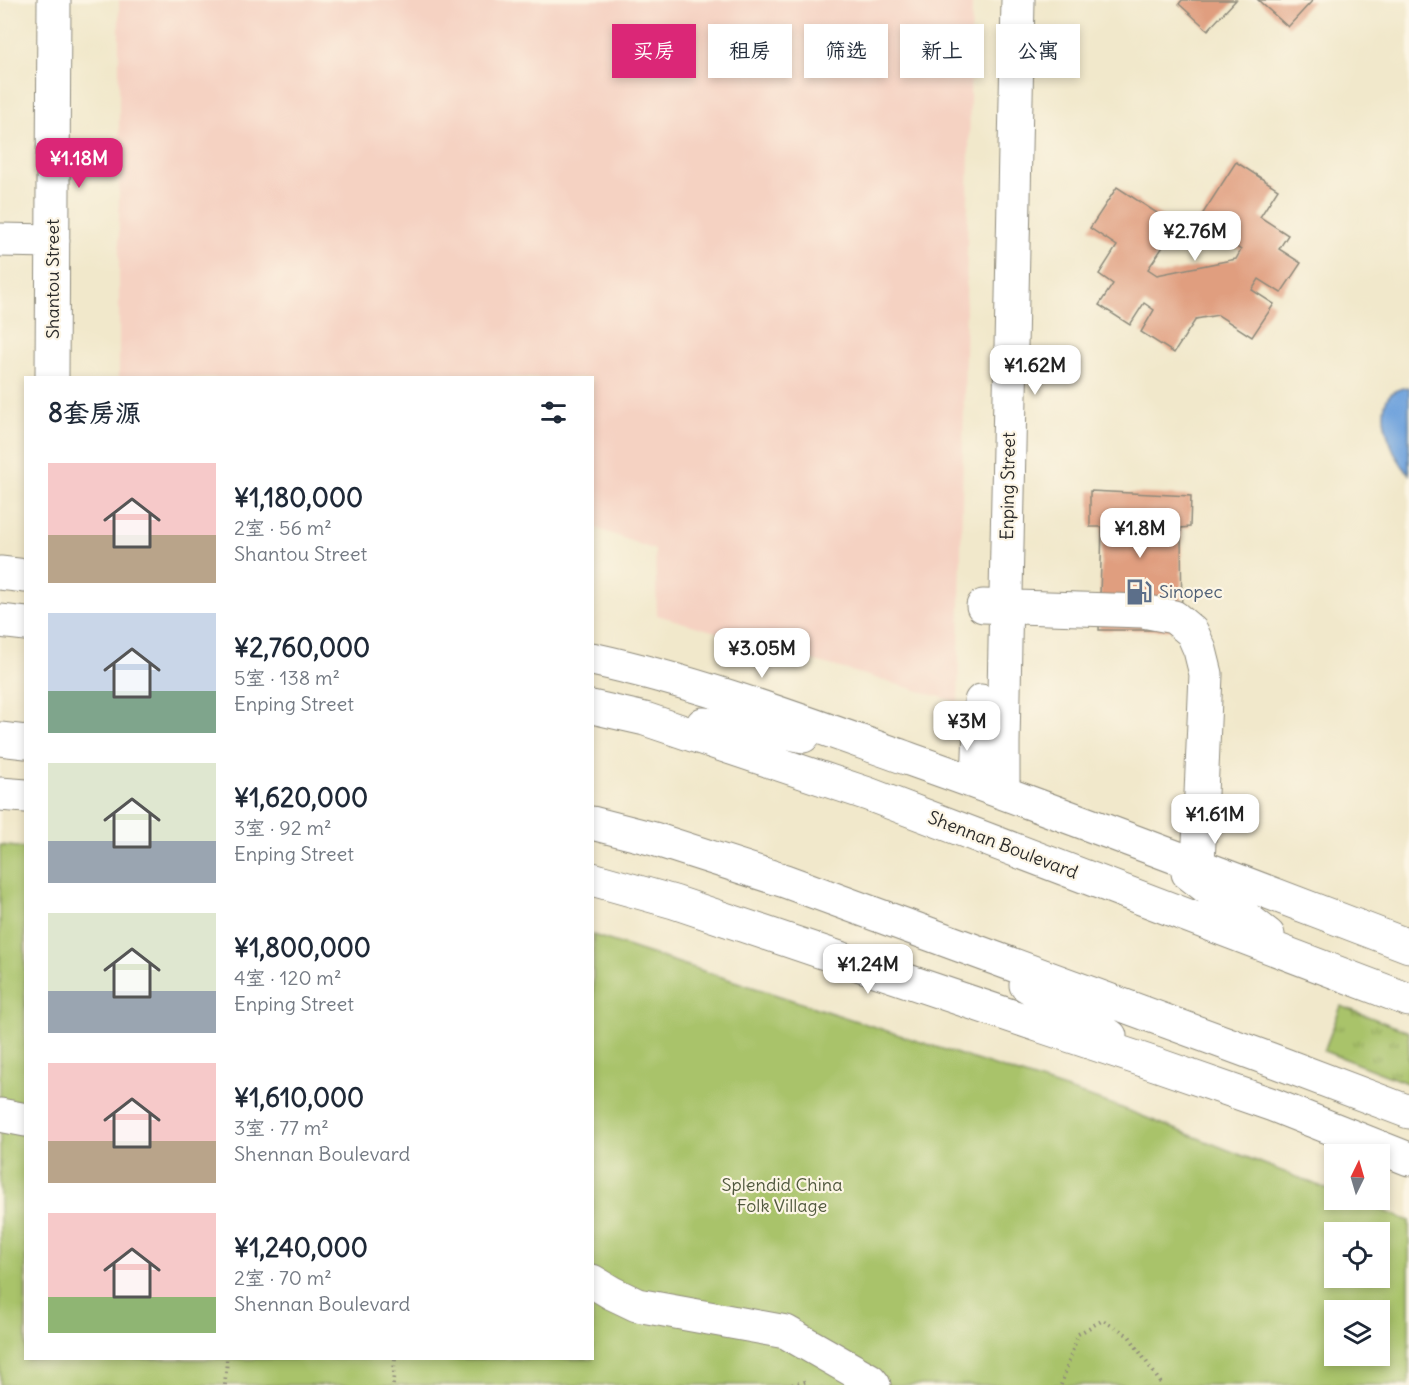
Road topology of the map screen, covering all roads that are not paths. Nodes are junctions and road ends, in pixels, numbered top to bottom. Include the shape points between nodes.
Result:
1 (54, 0) edge
2 (998, 0) edge
3 (1018, 0) edge
4 (0, 240) edge
5 (53, 241) junction
6 (52, 376) edge
7 (0, 573) edge
8 (24, 576) edge
9 (994, 606) junction
10 (0, 621) edge
11 (24, 624) edge
12 (594, 659) edge
13 (594, 707) edge
14 (645, 719) junction
15 (0, 739) edge
16 (24, 742) edge
17 (914, 760) junction
18 (991, 788) junction
19 (0, 794) edge
20 (24, 796) edge
21 (594, 823) edge
22 (1161, 852) junction
23 (1198, 866) junction
24 (594, 880) edge
25 (958, 944) junction
26 (1409, 946) edge
27 (1293, 955) junction
28 (1409, 1000) edge
29 (1158, 1065) junction
30 (1409, 1112) edge
31 (0, 1115) edge
32 (24, 1120) edge
33 (1409, 1159) edge
34 (594, 1282) edge
35 (874, 1385) edge

1 - 5 main road, Shantou Street
2 - 9 main road, Enping Street
3 - 9 main road, Enping Street
4 - 5 main road
5 - 6 main road, Shantou Street
7 - 8 main road
9 - 18 main road, Enping Street via 1003,743
9 - 23 main road via 1143,611 1173,617 1192,632 1206,674
10 - 11 main road
12 - 17 main road via 756,704
13 - 14 main road, Shennan Boulevard
14 - 17 main road via 785,732
14 - 27 main road, Shennan Boulevard via 868,794
15 - 16 main road
17 - 18 main road
18 - 22 main road
19 - 20 main road
21 - 25 main road via 654,838 774,877
22 - 23 main road
22 - 27 main road
23 - 26 main road
24 - 29 main road via 674,902
25 - 29 main road
25 - 30 main road
27 - 28 main road, Shennan Boulevard
29 - 33 main road
31 - 32 main road
34 - 35 main road via 637,1305 786,1332

